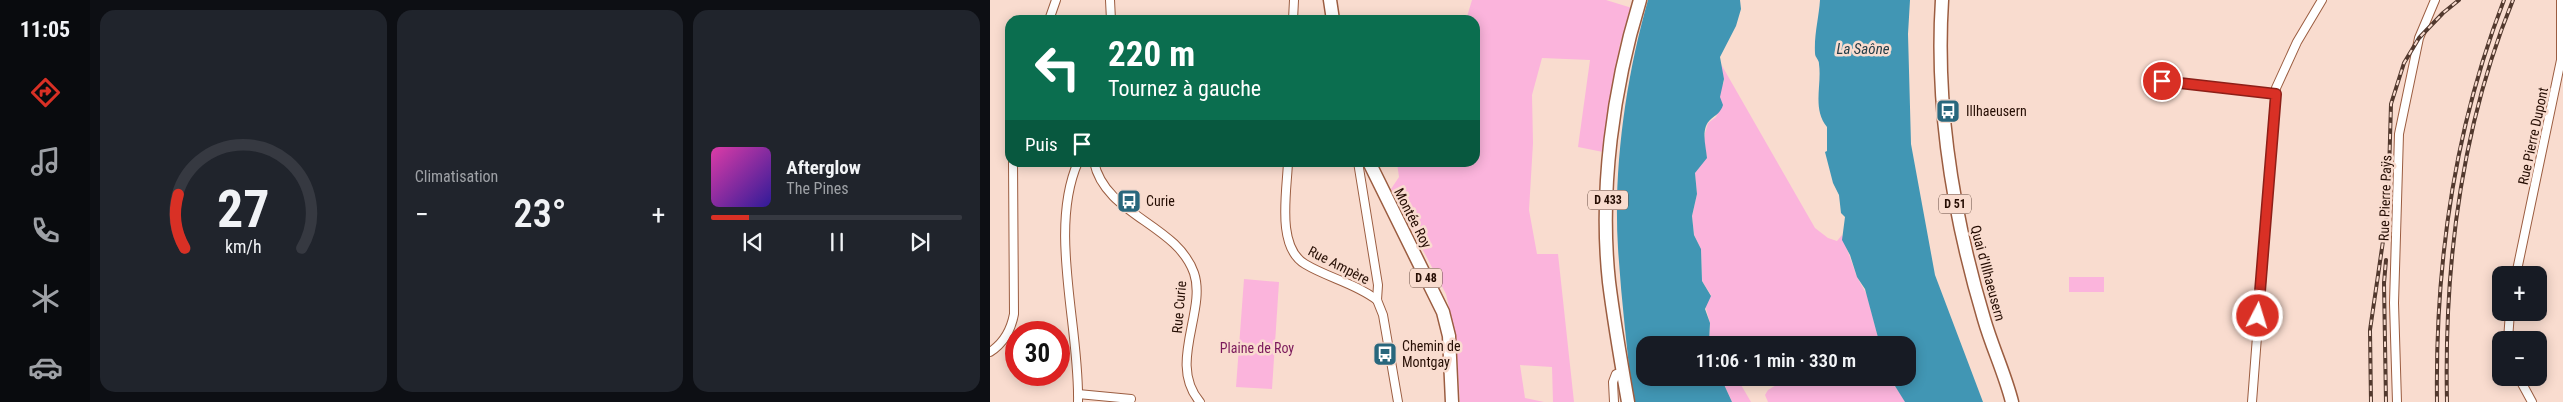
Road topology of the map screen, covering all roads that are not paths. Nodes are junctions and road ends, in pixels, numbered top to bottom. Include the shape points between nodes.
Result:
1 (1056, 0) edge
2 (1110, 0) edge
3 (1294, 0) edge
4 (1330, 0) edge
5 (1640, 0) edge
6 (1942, 0) edge
7 (2322, 0) edge
8 (2435, 0) edge
9 (2561, 0) edge
10 (1051, 15) edge
11 (1111, 15) edge
12 (1293, 15) edge
13 (1332, 15) edge
14 (2562, 49) edge
15 (2161, 92) dead end
16 (2276, 94) junction
17 (1013, 167) edge
18 (1076, 167) edge
19 (1095, 167) edge
20 (1288, 167) edge
21 (1359, 167) edge
22 (1371, 167) edge
23 (2518, 266) edge
24 (1376, 300) junction
25 (990, 352) edge
26 (1623, 372) junction
27 (2523, 386) edge
28 (1078, 398) edge
29 (1131, 399) dead end
30 (1200, 402) edge
31 (1398, 402) edge
32 (1452, 402) edge
33 (1614, 402) edge
34 (1628, 402) edge
35 (2013, 402) edge
36 (2252, 402) edge
37 (2397, 402) edge
38 (2532, 402) edge

1 - 10 street
2 - 11 street
3 - 12 street
4 - 13 main road
5 - 26 main road, D 433 via 1626,44 1608,154 1609,280
6 - 35 main road, Quai d'Illhaeusern / D 51 via 1940,76 1947,158 1984,322
7 - 16 street via 2283,70
8 - 37 street, Rue Pierre Paÿs via 2419,38 2399,134 2394,304
9 - 14 street, Rue Pierre Dupont
14 - 23 street, Rue Pierre Dupont
15 - 16 street via 2162,81
16 - 36 street
17 - 25 street via 1014,314 1008,334
18 - 28 street via 1069,186 1065,217
19 - 30 street, Rue Curie via 1105,188 1180,249 1194,274 1196,294 1187,357 1188,381
20 - 24 street, Rue Ampère via 1286,233 1294,256
21 - 24 street via 1378,285
22 - 32 main road, Montée Roy / D 48 via 1443,312 1449,336
24 - 31 street via 1383,315
26 - 33 street via 1616,374 1613,382
26 - 34 main road, D 433
27 - 38 street
28 - 29 street

